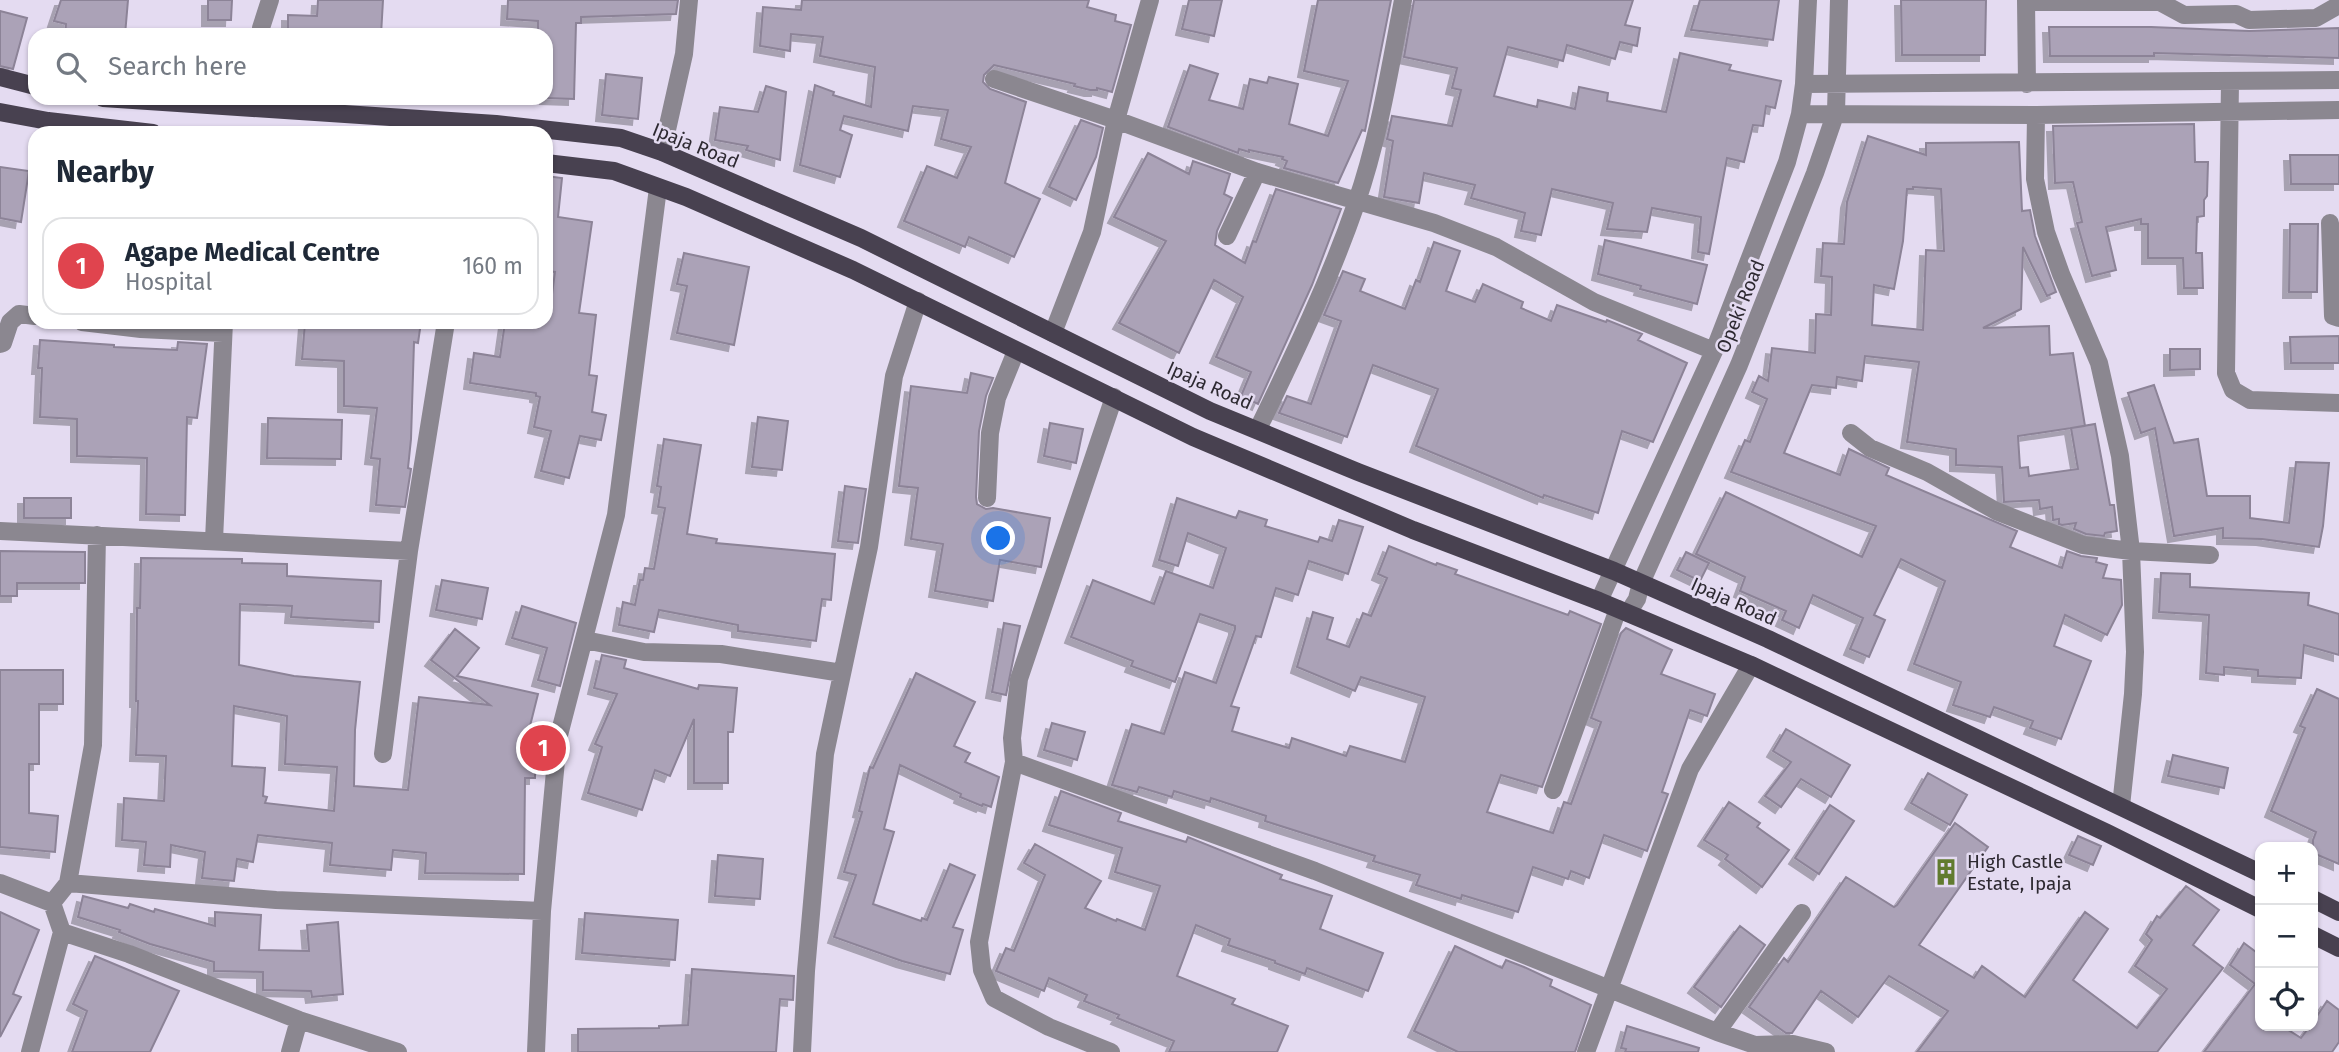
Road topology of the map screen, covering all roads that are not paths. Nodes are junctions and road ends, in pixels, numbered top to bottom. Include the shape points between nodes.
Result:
1 (270, 0) edge
2 (690, 0) edge
3 (1150, 0) edge
4 (1403, 0) edge
5 (1808, 0) edge
6 (1839, 0) edge
7 (2027, 1) edge
8 (2160, 1) edge
9 (2339, 5) edge
10 (261, 28) edge
11 (0, 78) edge
12 (994, 79) dead end
13 (2339, 80) edge
14 (2230, 82) junction
15 (2027, 83) junction
16 (28, 84) edge
17 (1804, 84) junction
18 (1838, 84) junction
19 (272, 105) edge
20 (2339, 110) edge
21 (0, 111) edge
22 (2230, 111) junction
23 (1836, 112) junction
24 (1800, 114) junction
25 (2036, 115) junction
26 (1116, 120) junction
27 (92, 126) edge
28 (514, 126) edge
29 (553, 130) edge
30 (662, 152) junction
31 (553, 164) edge
32 (1257, 172) junction
33 (658, 188) junction
34 (1357, 201) junction
35 (2330, 223) dead end
36 (1227, 236) dead end
37 (907, 261) junction
38 (892, 289) junction
39 (918, 301) junction
40 (28, 315) edge
41 (2339, 318) edge
42 (224, 329) edge
43 (445, 329) edge
44 (1053, 333) junction
45 (0, 344) edge
46 (1016, 351) junction
47 (1714, 351) junction
48 (1114, 397) junction
49 (2339, 403) edge
50 (1258, 429) junction
51 (1851, 433) dead end
52 (987, 498) dead end
53 (0, 531) edge
54 (97, 536) junction
55 (214, 540) junction
56 (409, 551) junction
57 (2132, 551) junction
58 (2210, 555) dead end
59 (1614, 571) junction
60 (1641, 583) junction
61 (1599, 601) junction
62 (1623, 611) junction
63 (585, 640) junction
64 (1751, 665) junction
65 (842, 673) junction
66 (383, 754) dead end
67 (1014, 762) junction
68 (1553, 790) dead end
69 (2121, 806) junction
70 (2255, 871) edge
71 (0, 883) edge
72 (68, 883) junction
73 (2318, 902) edge
74 (52, 903) junction
75 (2255, 907) edge
76 (542, 911) junction
77 (2339, 912) edge
78 (1802, 913) dead end
79 (62, 932) junction
80 (2318, 938) edge
81 (2339, 948) edge
82 (1610, 988) junction
83 (299, 1020) junction
84 (1717, 1032) junction
85 (30, 1052) edge
86 (290, 1052) edge
87 (398, 1052) edge
88 (536, 1052) edge
89 (802, 1052) edge
90 (1111, 1052) edge
91 (1586, 1052) edge
92 (1826, 1052) edge

1 - 10 street
2 - 30 street via 684,54
3 - 26 street
4 - 34 street via 1384,101
5 - 17 street, Opeki Road
6 - 18 street, Opeki Road
7 - 8 street
7 - 15 street
8 - 9 street via 2184,15 2236,14 2249,20 2316,18
11 - 16 main road
12 - 26 street
13 - 14 street
14 - 15 street
14 - 22 street
15 - 18 street
17 - 18 street
17 - 24 street, Opeki Road
18 - 23 street, Opeki Road
19 - 28 main road, Ipaja Road
20 - 22 street
21 - 27 main road
22 - 25 street
22 - 49 street via 2226,373 2233,390 2250,400
23 - 24 street
23 - 25 street
23 - 60 street, Opeki Road via 1739,365
24 - 47 street, Opeki Road via 1787,162
25 - 57 street via 2035,179 2046,232 2099,363 2120,456
26 - 32 street
26 - 44 street via 1092,232
29 - 30 main road, Ipaja Road via 621,138
30 - 37 main road, Ipaja Road
31 - 33 main road via 614,171
32 - 34 street
32 - 36 street
33 - 38 main road
33 - 63 street via 622,484
34 - 47 street via 1496,247 1594,302
34 - 50 street via 1316,308
35 - 41 street via 2333,316
37 - 38 main road
37 - 44 main road, Ipaja Road
38 - 39 main road
39 - 46 main road
39 - 65 street via 894,376 869,547
40 - 45 street via 19,314 9,322
42 - 55 street
43 - 56 street
44 - 50 main road, Ipaja Road via 1210,411
46 - 48 main road
46 - 52 street via 990,433
47 - 59 street, Opeki Road
48 - 61 main road via 1252,463
48 - 67 street via 1019,679
50 - 59 main road, Ipaja Road
51 - 57 street via 1870,448 1927,472 1996,511 2083,545
53 - 54 street
54 - 55 street
54 - 72 street via 93,745
55 - 56 street
56 - 66 street
57 - 58 street
57 - 69 street via 2134,684
59 - 60 main road, Ipaja Road
59 - 61 street, Opeki Road
60 - 62 street, Opeki Road via 1637,599
60 - 69 main road, Ipaja Road
61 - 62 main road
62 - 64 main road
62 - 68 street, Opeki Road
63 - 65 street via 644,652 721,654
63 - 76 street via 558,738
64 - 75 main road
64 - 82 street via 1690,769
65 - 89 street via 825,754
67 - 82 street via 1315,871
67 - 90 street via 979,942 982,970 994,998
69 - 70 main road, Ipaja Road
71 - 74 street
72 - 74 street
72 - 76 street via 276,900
73 - 77 main road
74 - 79 street
76 - 88 street
78 - 84 street
79 - 83 street
79 - 85 street
80 - 81 main road
82 - 84 street
82 - 91 street
83 - 86 street
83 - 87 street
84 - 92 street via 1755,1045 1793,1044

